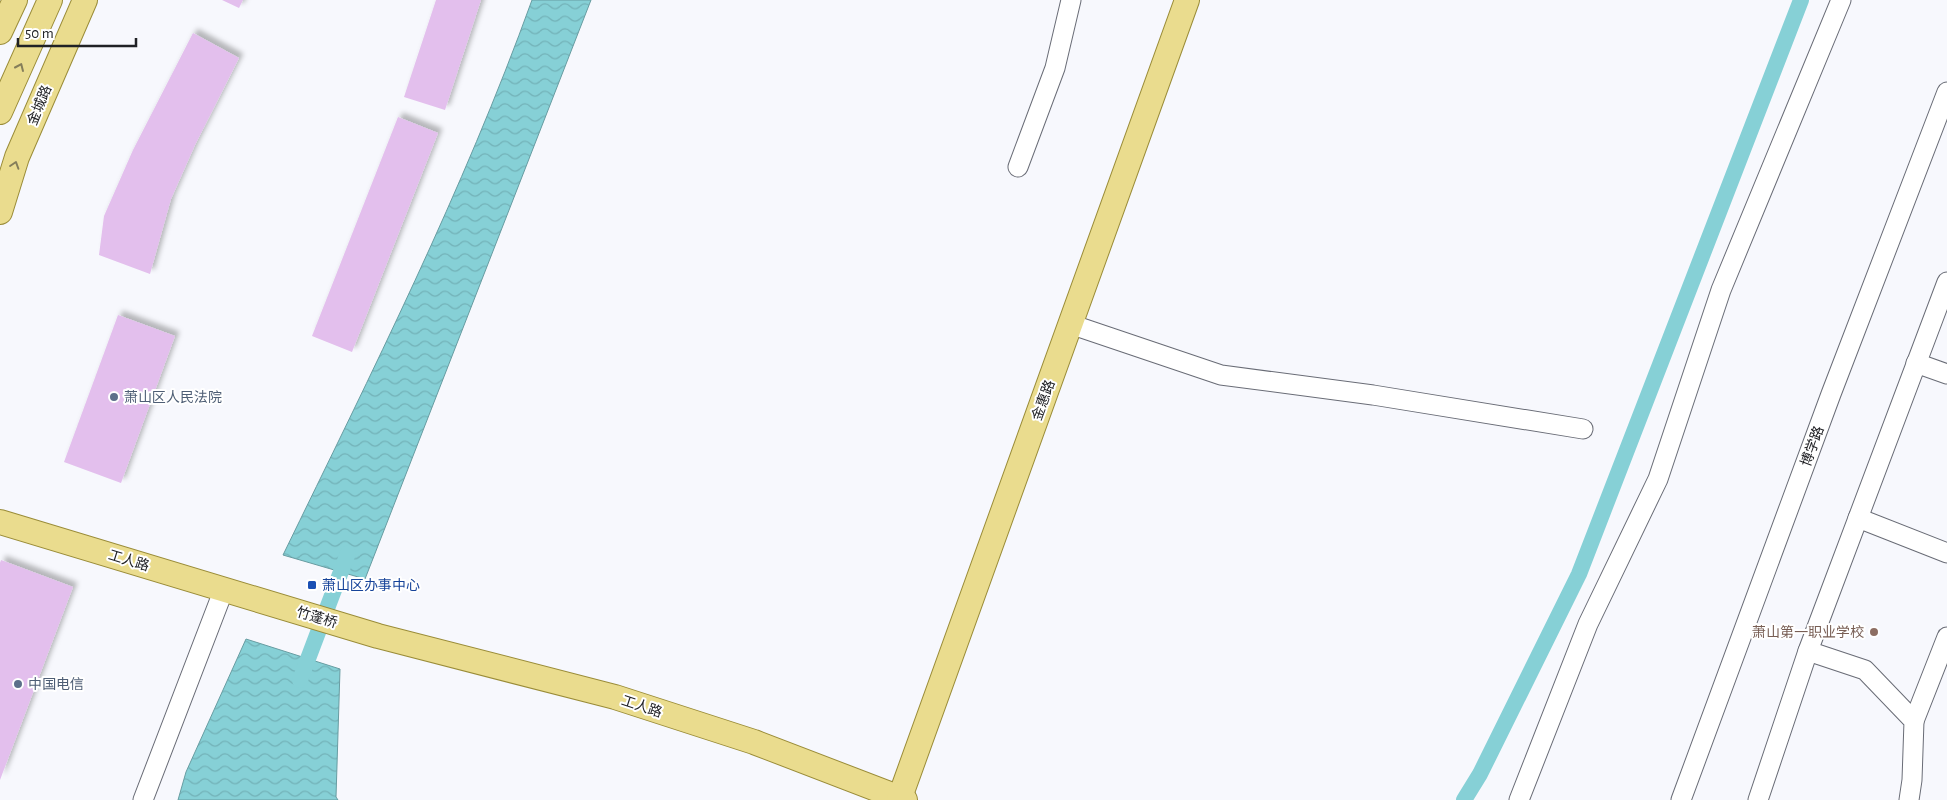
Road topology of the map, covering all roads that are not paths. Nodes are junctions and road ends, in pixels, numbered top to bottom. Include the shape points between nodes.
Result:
1 (15, 0) edge
2 (50, 0) edge
3 (85, 0) edge
4 (1071, 0) edge
5 (1187, 0) edge
6 (1841, 0) edge
7 (0, 32) edge
8 (1947, 92) edge
9 (0, 112) edge
10 (1018, 167) dead end
11 (0, 212) edge
12 (1947, 282) edge
13 (1070, 324) junction
14 (1916, 363) junction
15 (1947, 374) edge
16 (1583, 429) dead end
17 (1858, 518) junction
18 (0, 522) edge
19 (1947, 552) edge
20 (224, 589) junction
21 (257, 599) joint
22 (378, 636) joint
23 (1947, 637) edge
24 (1808, 651) junction
25 (1914, 721) junction
26 (906, 799) edge
27 (143, 800) edge
28 (1519, 800) edge
29 (1681, 800) edge
30 (1758, 800) edge
31 (1909, 800) edge

1 - 7 main road
9 -> 2 main road
11 -> 3 main road, 金城路 via 18,158
4 - 10 street via 1054,68
5 - 13 main road, 金惠路
6 - 28 street via 1721,290 1658,479 1588,624
8 - 29 street, 博学路
12 - 14 street
13 - 16 street via 1221,376 1373,395
13 - 26 main road, 金惠路
14 - 15 street
14 - 17 street
17 - 19 street
17 - 24 street
18 - 20 main road, 工人路
20 - 21 main road, 工人路
20 - 27 street
21 - 22 main road, 竹蓬桥
22 - 26 main road, 工人路 via 615,698 754,742
23 - 25 street
24 - 25 street via 1865,670
24 - 30 street
25 - 31 street

